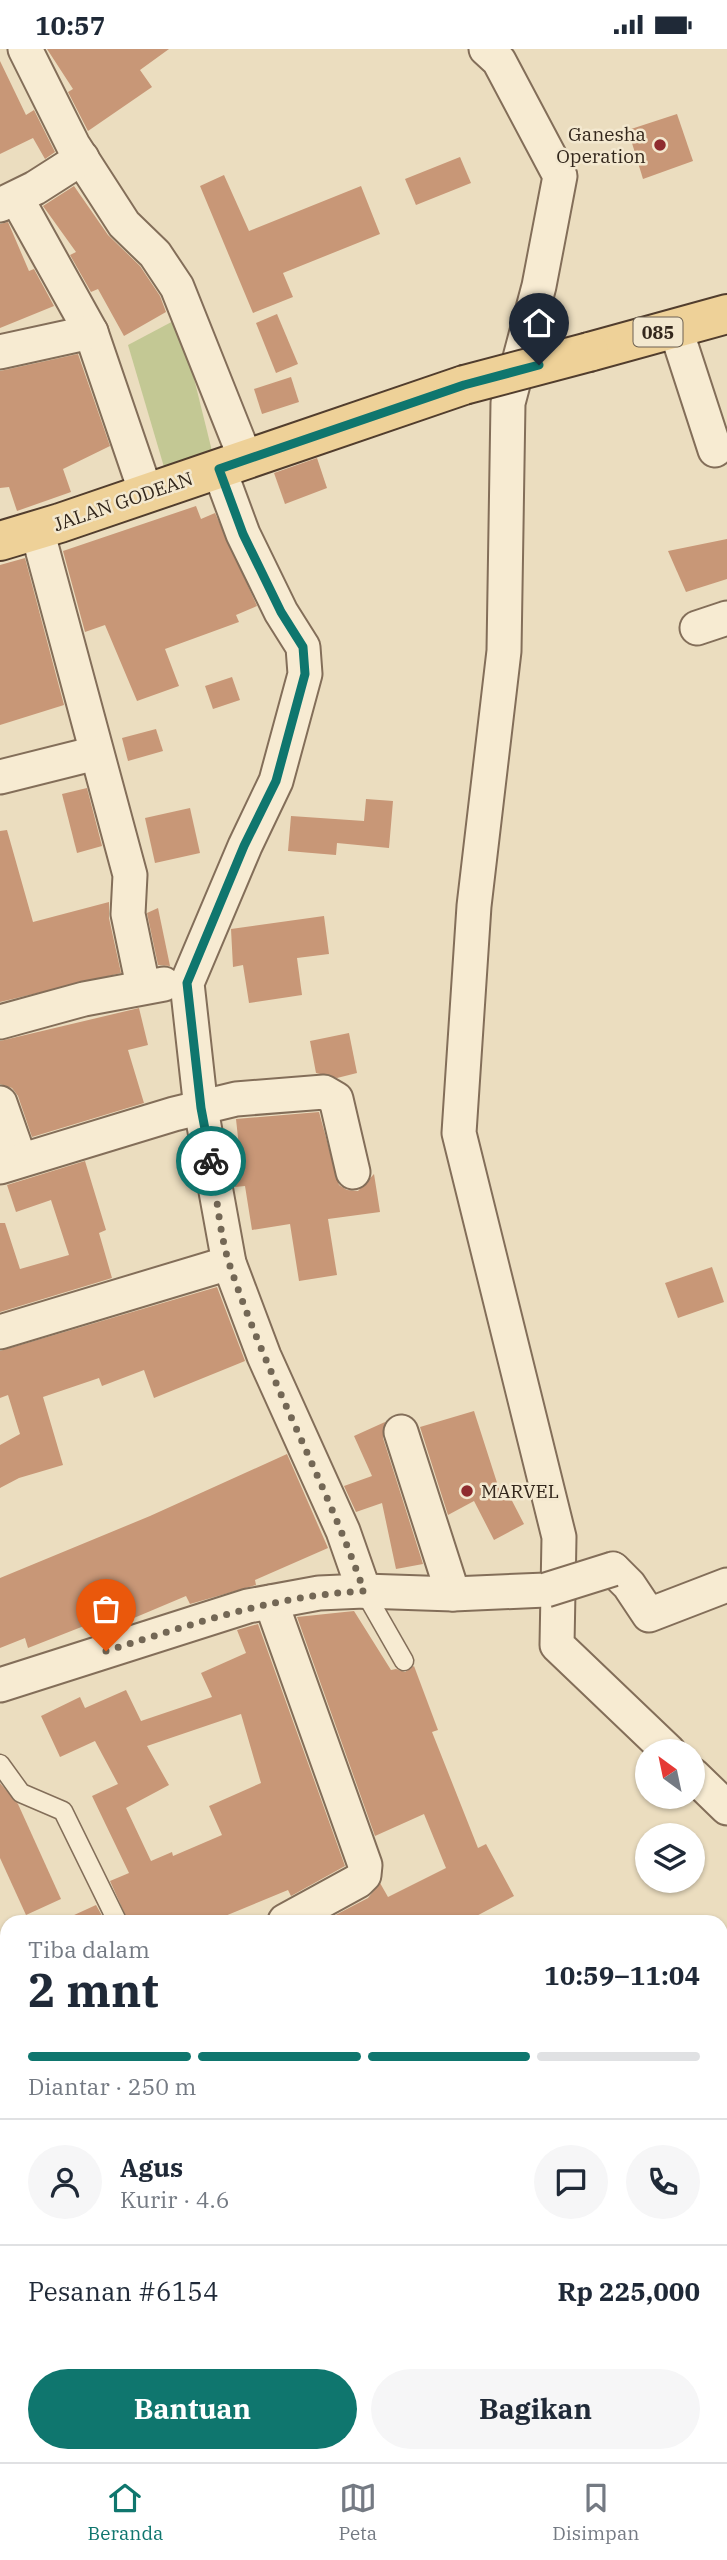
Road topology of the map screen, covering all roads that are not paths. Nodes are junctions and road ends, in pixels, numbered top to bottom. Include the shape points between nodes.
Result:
1 (25, 49) edge
2 (486, 49) edge
3 (82, 158) junction
4 (8, 202) edge
5 (727, 314) edge
6 (675, 327) junction
7 (90, 333) junction
8 (0, 352) edge
9 (715, 450) dead end
10 (232, 465) junction
11 (146, 493) junction
12 (37, 530) junction
13 (0, 541) edge
14 (96, 753) junction
15 (0, 777) edge
16 (168, 984) junction
17 (0, 1022) edge
18 (0, 1103) edge
19 (187, 1111) junction
20 (10, 1163) edge
21 (353, 1172) dead end
22 (229, 1263) junction
23 (0, 1332) edge
24 (401, 1431) dead end
25 (727, 1585) edge
26 (364, 1591) junction
27 (453, 1594) junction
28 (271, 1602) junction
29 (404, 1661) dead end
30 (0, 1685) edge
31 (655, 1739) edge
32 (0, 1764) edge
33 (705, 1787) edge
34 (727, 1808) edge
35 (114, 1915) edge
36 (296, 1915) edge

1 - 3 street
2 - 31 street via 499,61 560,176 539,286 508,403 505,651 474,906 459,1133 559,1537 557,1646
3 - 4 street
3 - 10 street via 124,224 155,254 177,287
4 - 7 street
5 - 6 main road, JALAN GODEAN / 085
6 - 9 street
6 - 10 main road, JALAN GODEAN / 085, bridge via 464,385
7 - 8 street
7 - 11 street
10 - 11 main road, JALAN GODEAN / 085
10 - 16 street via 243,534 303,647 305,674 276,781
11 - 12 main road, JALAN GODEAN / 085
12 - 13 main road, JALAN GODEAN / 085
12 - 14 street
14 - 15 street
14 - 16 street via 130,876 128,914
16 - 17 street
16 - 19 street
18 - 20 street
19 - 20 street
19 - 21 street via 247,1098 324,1092 336,1099
19 - 22 street
22 - 23 street
22 - 26 street
24 - 27 street
25 - 27 street, bridge via 649,1615 612,1569 546,1590
26 - 27 street
26 - 28 street
26 - 29 lane
28 - 30 street
28 - 36 street via 365,1865 365,1874 358,1881
32 - 35 lane via 21,1793 63,1811
33 - 34 street

